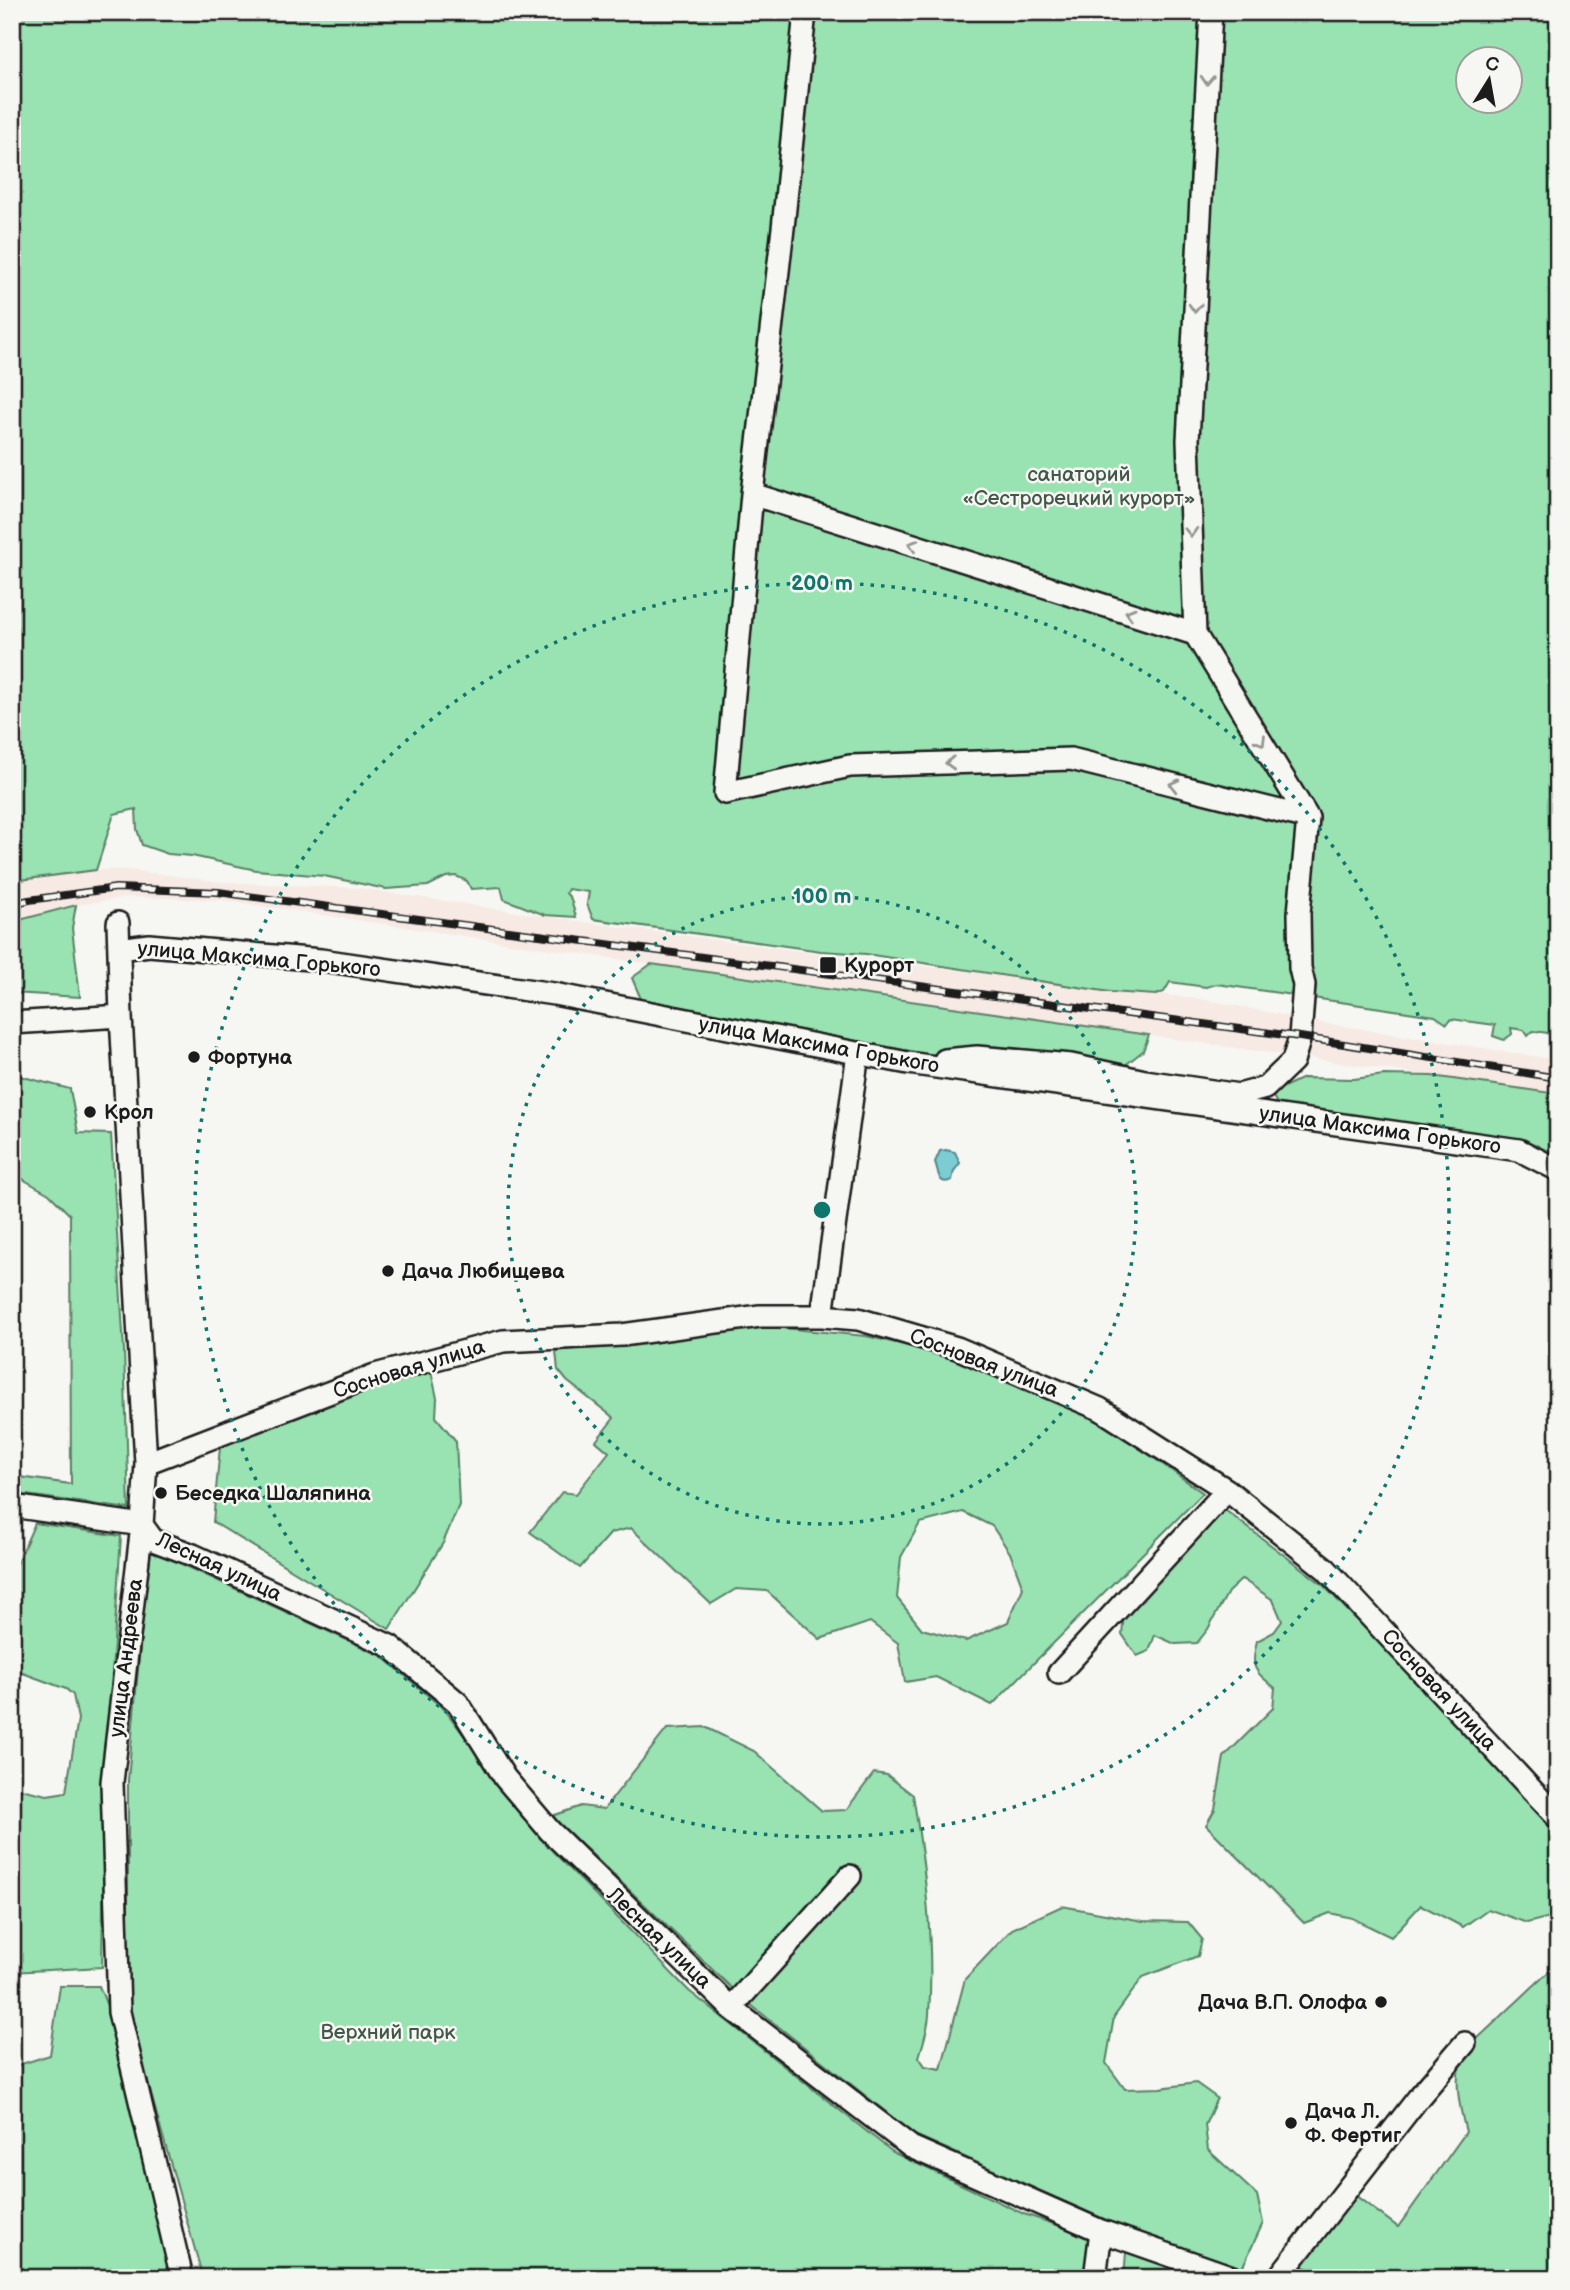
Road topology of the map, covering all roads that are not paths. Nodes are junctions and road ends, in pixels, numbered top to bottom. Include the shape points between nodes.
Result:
1 (805, 12) edge
2 (1211, 12) edge
3 (752, 494) junction
4 (1195, 634) junction
5 (1308, 818) junction
6 (118, 923) dead end
7 (119, 949) junction
8 (121, 1016) junction
9 (12, 1023) edge
10 (858, 1054) junction
11 (908, 1063) junction
12 (1558, 1170) edge
13 (821, 1316) junction
14 (146, 1463) junction
15 (1227, 1490) junction
16 (12, 1506) edge
17 (142, 1525) junction
18 (1059, 1673) dead end
19 (1558, 1818) edge
20 (850, 1875) dead end
21 (731, 2008) junction
22 (1465, 2043) dead end
23 (1101, 2231) junction
24 (182, 2278) edge
25 (1096, 2278) edge
26 (1235, 2278) edge
27 (1278, 2278) edge

1 - 3 street
2 -> 4 street via 1188,440
4 -> 3 street
5 -> 3 street via 1071,759 850,766 725,793
4 -> 5 street
5 - 11 street via 1299,913 1304,985 1300,1037 1293,1061 1265,1088 1239,1095 1071,1065 977,1057
6 - 7 street, улица Андреева
7 - 8 street, улица Андреева
7 - 10 street, улица Максима Горького via 149,945 321,960 554,994
8 - 9 street
8 - 14 street, улица Андреева
10 - 11 street, улица Максима Горького
10 - 13 street
11 - 12 street, улица Максима Горького via 1520,1150
13 - 14 street, Сосновая улица via 760,1316 622,1335 503,1341 375,1374
13 - 15 street, Сосновая улица via 858,1320 957,1348 1100,1409
14 - 17 street, улица Андреева
15 - 18 street
15 - 19 street, Сосновая улица via 1326,1569
16 - 17 street
17 - 21 street, Лесная улица via 153,1540 390,1646 458,1703 505,1778 550,1831
17 - 24 street, улица Андреева via 112,1782 119,2011
20 - 21 street
21 - 23 street, Лесная улица via 911,2147
22 - 27 street
23 - 25 street
23 - 26 street, Лесная улица

